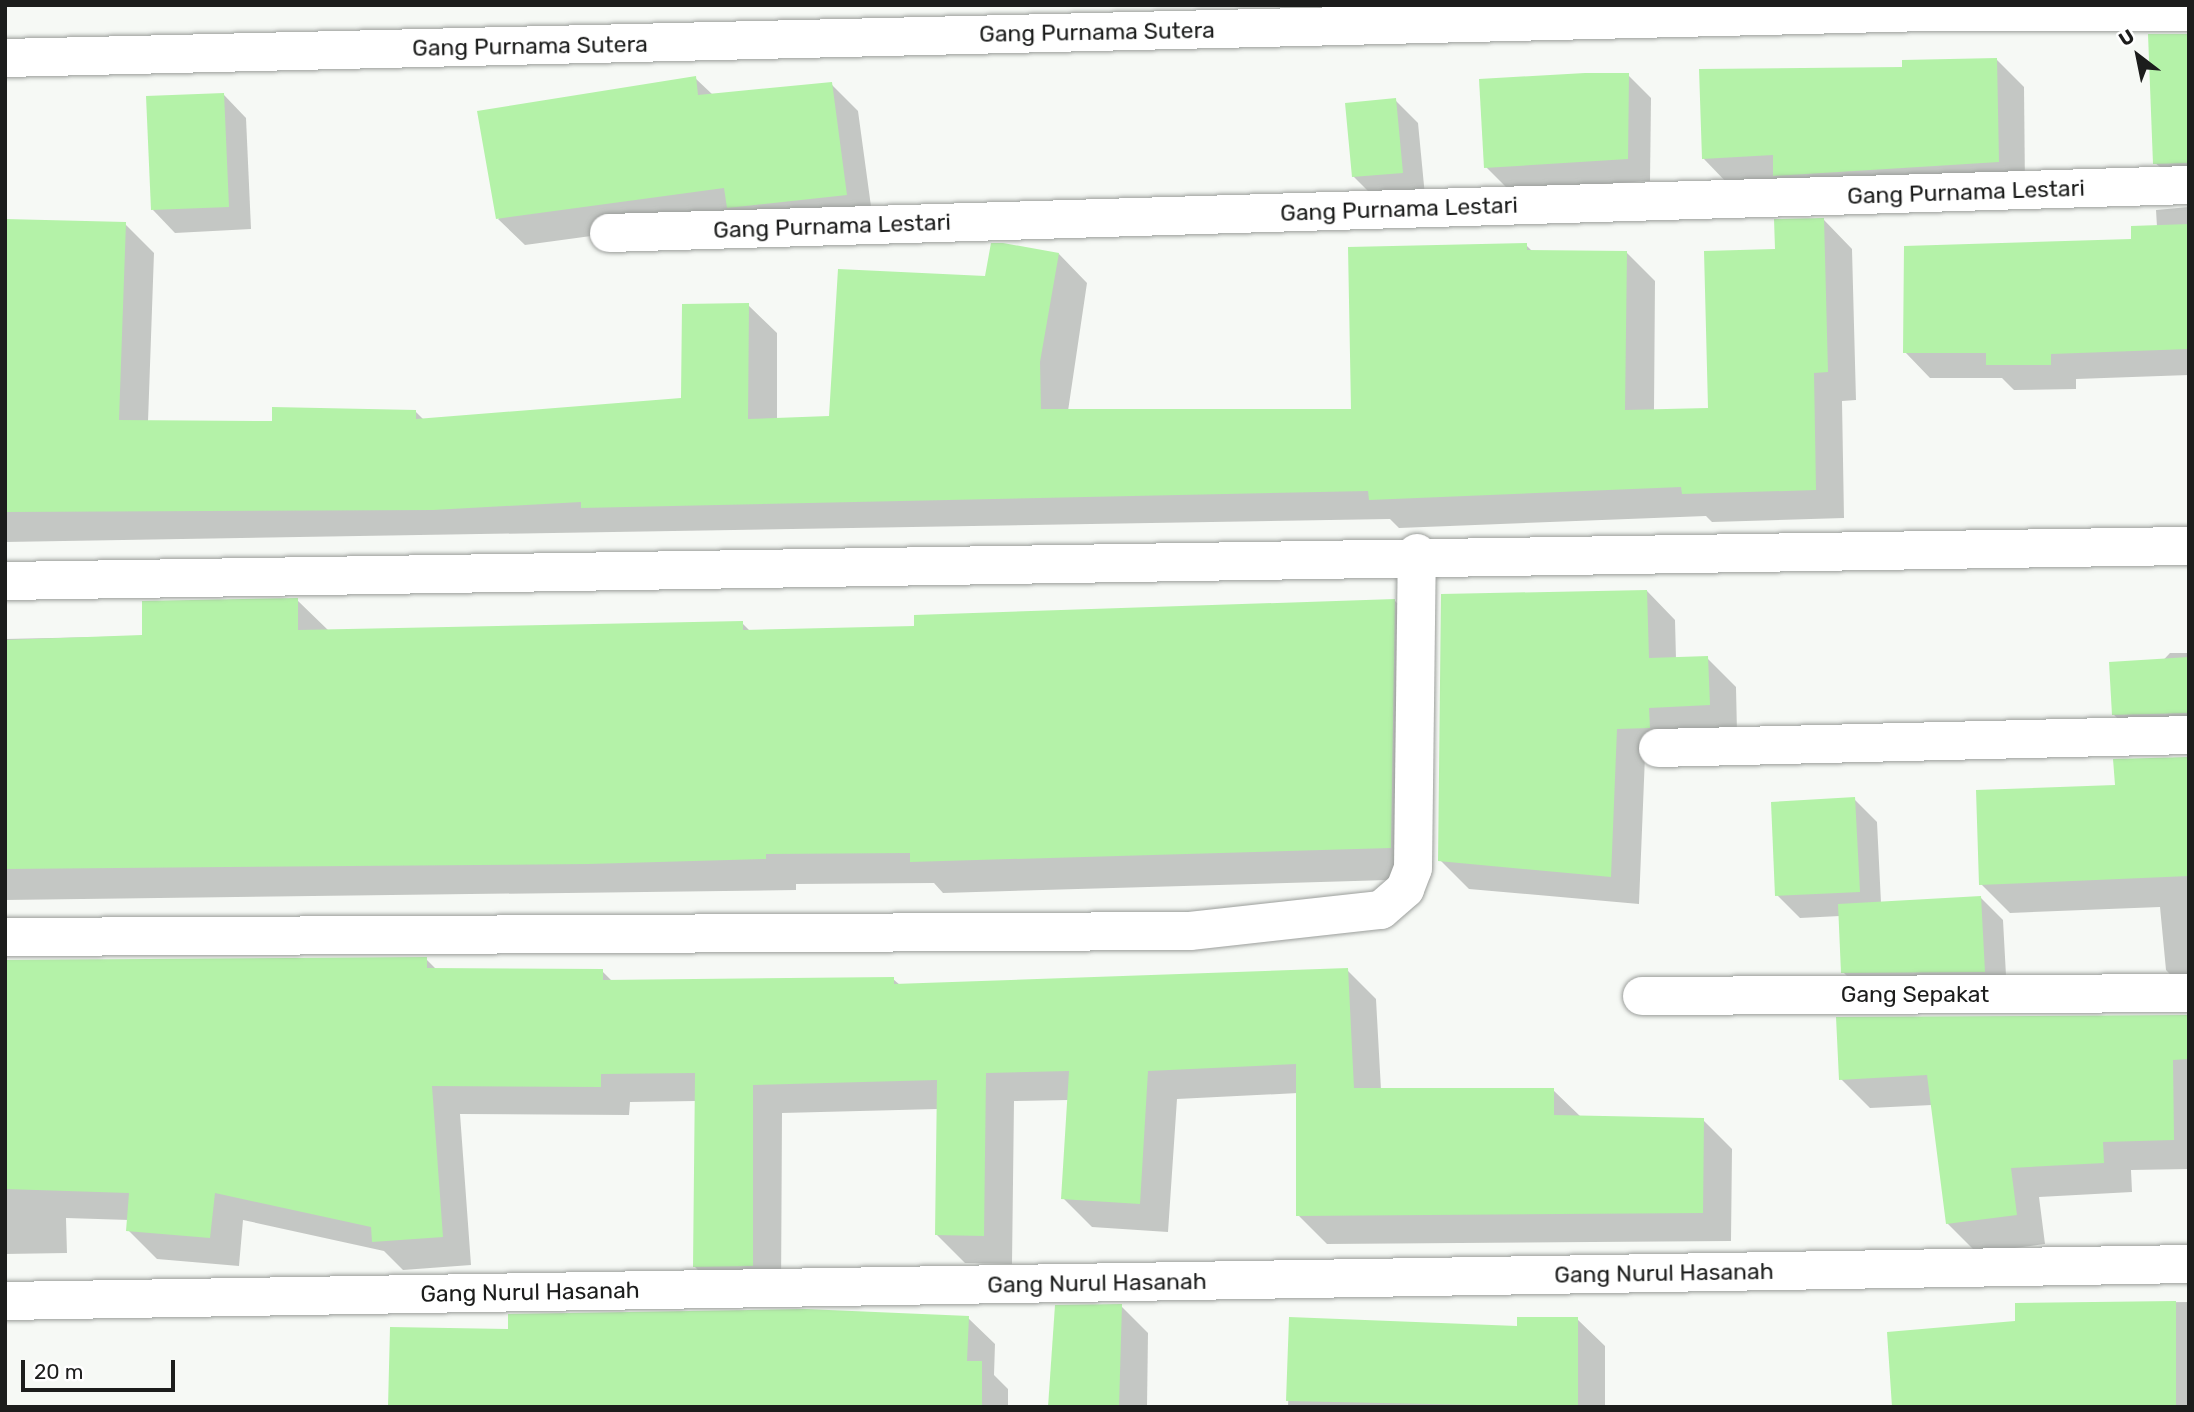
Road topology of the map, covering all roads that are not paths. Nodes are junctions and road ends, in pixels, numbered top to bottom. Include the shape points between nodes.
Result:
1 (2189, 12) edge
2 (5, 58) edge
3 (2189, 185) edge
4 (609, 233) dead end
5 (2189, 545) edge
6 (1417, 554) junction
7 (5, 581) edge
8 (2189, 735) edge
9 (1658, 748) dead end
10 (5, 937) edge
11 (2189, 993) edge
12 (1642, 996) dead end
13 (2189, 1264) edge
14 (5, 1301) edge

1 - 2 street, Gang Purnama Sutera via 1922,12
3 - 4 street, Gang Purnama Lestari
5 - 6 street
6 - 7 street
6 - 10 street via 1413,868 1405,889 1381,910 1190,931
8 - 9 street
11 - 12 street, Gang Sepakat
13 - 14 street, Gang Nurul Hasanah

